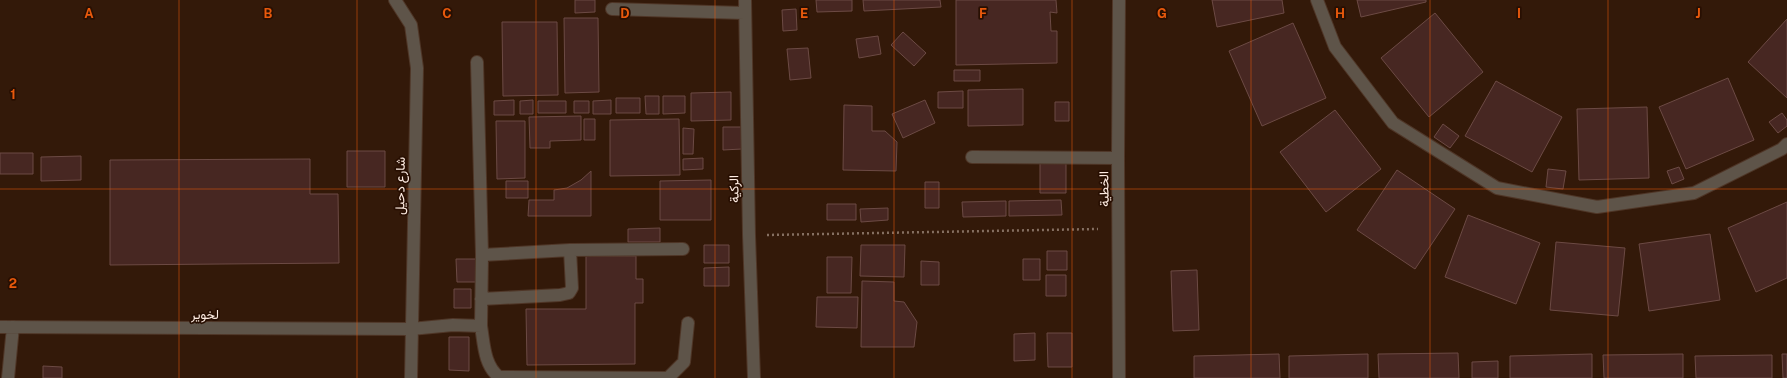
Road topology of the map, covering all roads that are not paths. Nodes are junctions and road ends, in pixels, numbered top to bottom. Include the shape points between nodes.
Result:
1 (395, 0) edge
2 (745, 0) edge
3 (1119, 0) edge
4 (1317, 0) edge
5 (612, 10) dead end
6 (744, 13) junction
7 (477, 62) dead end
8 (1787, 144) edge
9 (972, 157) dead end
10 (1118, 158) junction
11 (683, 249) dead end
12 (570, 250) junction
13 (482, 255) junction
14 (481, 299) junction
15 (688, 323) dead end
16 (481, 326) junction
17 (0, 327) edge
18 (12, 327) junction
19 (410, 329) junction
20 (8, 378) edge
21 (411, 378) edge
22 (754, 378) edge
23 (1120, 378) edge

1 - 19 street, شارع دحيل via 411,25 417,68
2 - 6 street, الركية
3 - 10 street, الخطية
4 - 8 street via 1335,47 1393,123 1497,188 1597,207 1694,193 1782,149
5 - 6 street
6 - 22 street, الركية
7 - 13 street
9 - 10 street
10 - 23 street, الخطية
11 - 12 street
12 - 13 street
12 - 14 street via 572,288 569,293
13 - 14 street
14 - 16 street
15 - 16 street via 684,362 668,378 499,377 488,363
16 - 19 street, لخوير via 453,325
17 - 18 street, لخوير
18 - 19 street, لخوير
18 - 20 street
19 - 21 street, شارع دحيل

